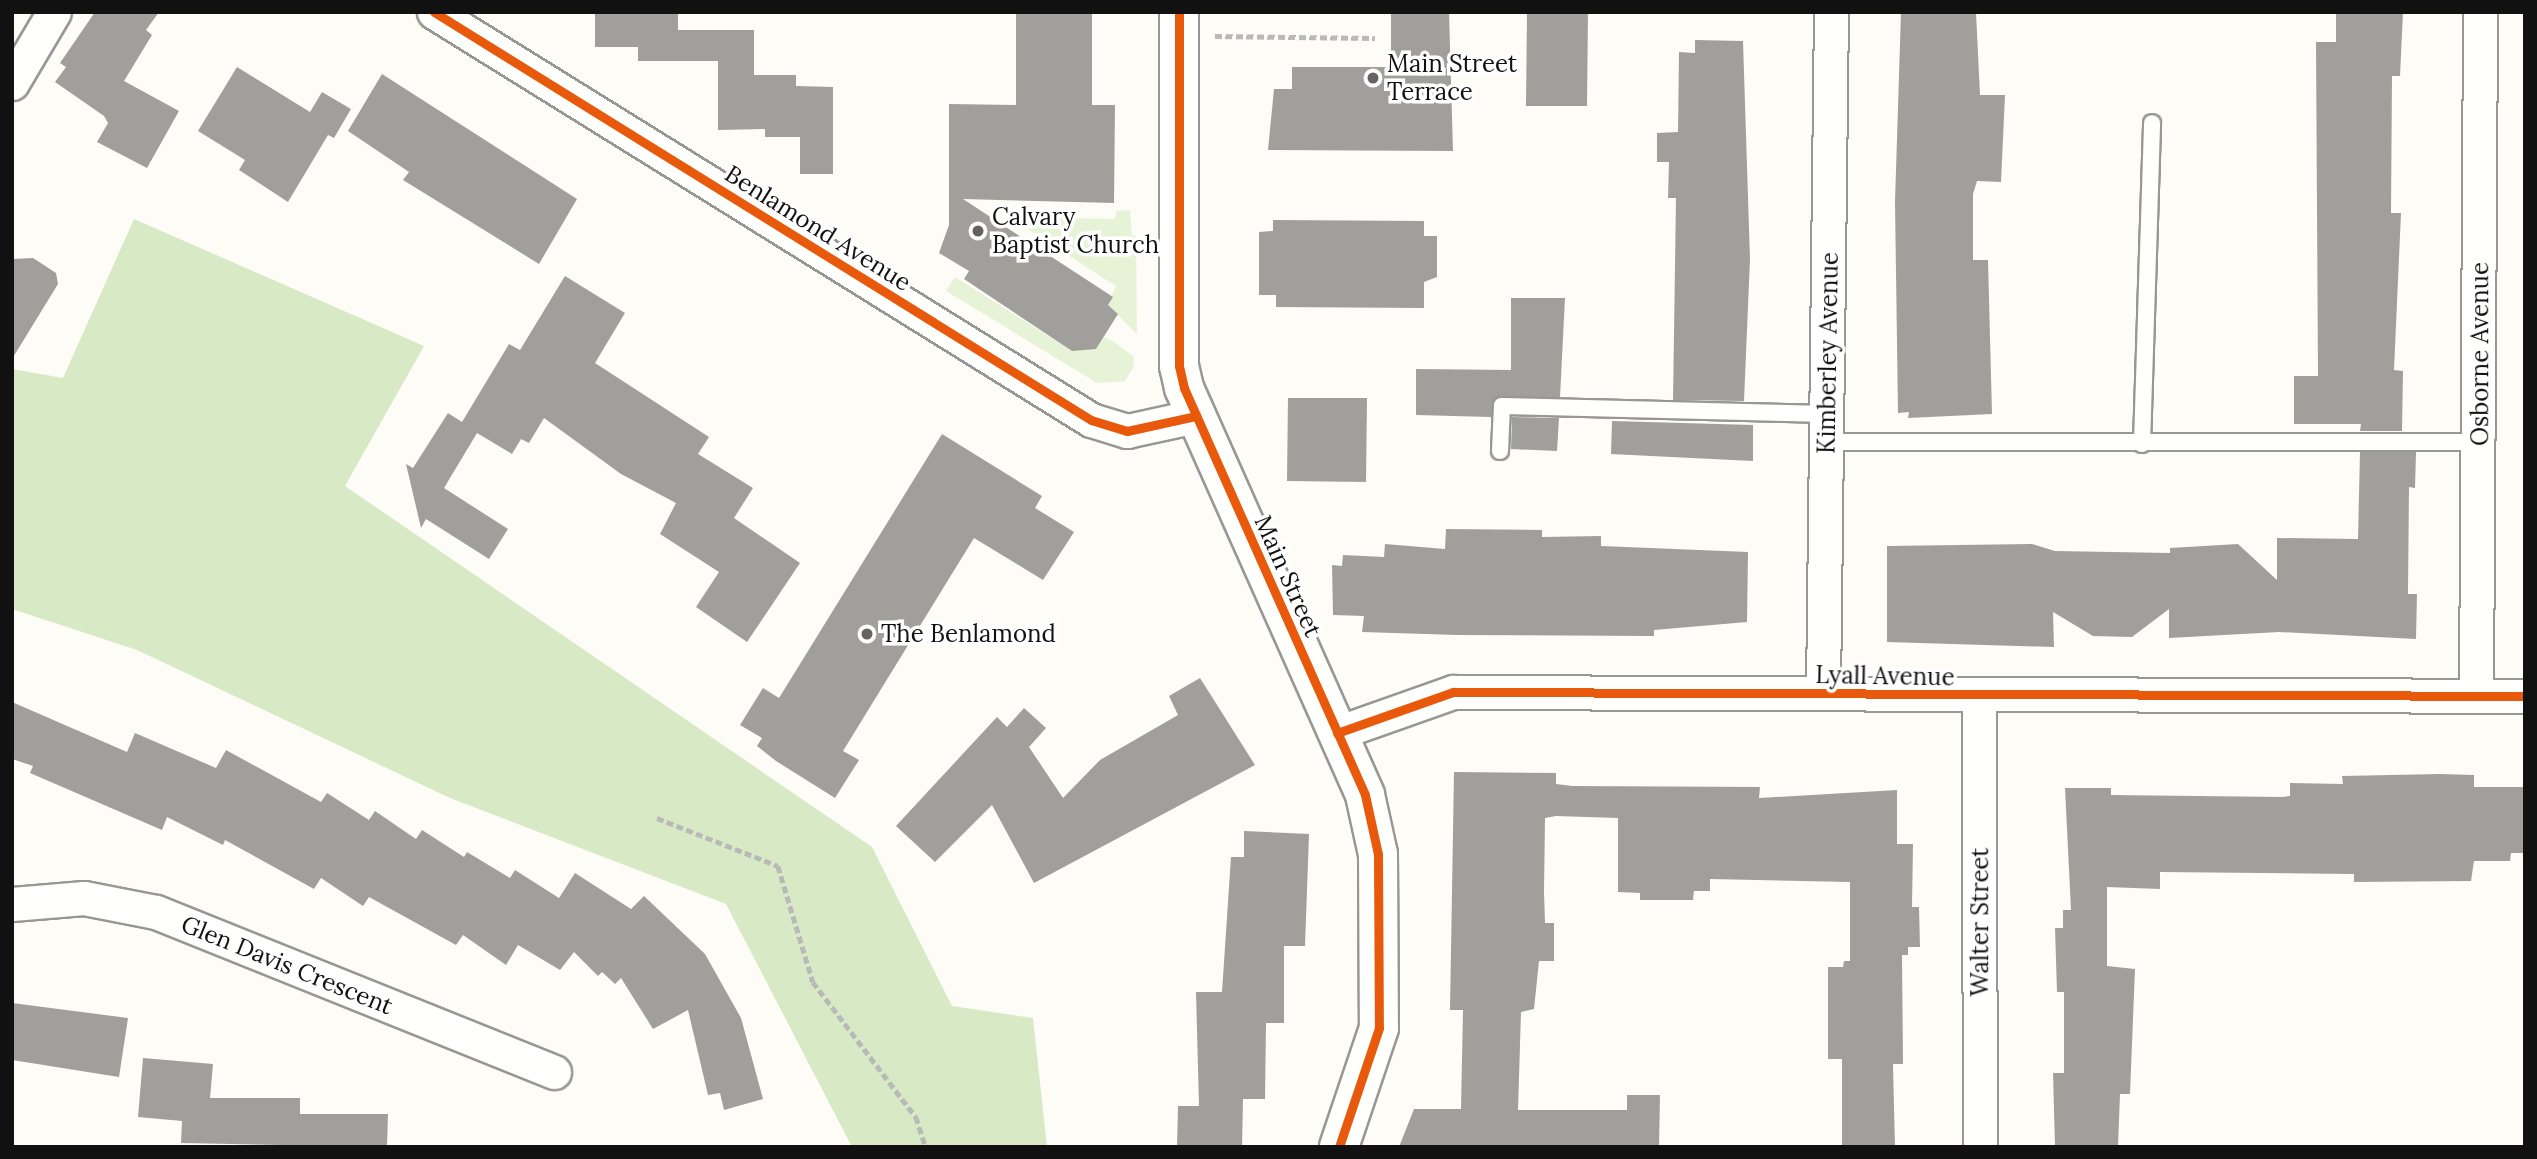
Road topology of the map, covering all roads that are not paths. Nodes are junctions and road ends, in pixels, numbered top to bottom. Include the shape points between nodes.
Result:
1 (54, 12) edge
2 (433, 12) edge
3 (1179, 12) edge
4 (1831, 12) edge
5 (2480, 12) edge
6 (12, 83) edge
7 (2152, 122) dead end
8 (1196, 416) junction
9 (1828, 428) junction
10 (2480, 442) junction
11 (2142, 444) junction
12 (1500, 451) dead end
13 (1823, 693) junction
14 (2476, 695) junction
15 (2525, 696) edge
16 (1979, 697) junction
17 (1337, 733) junction
18 (12, 904) edge
19 (554, 1072) dead end
20 (1339, 1147) edge
21 (1980, 1147) edge

1 - 6 street
2 - 8 street, Benlamond Avenue via 1091,420 1127,431
3 - 8 street, Main Street via 1179,366
4 - 9 street, Kimberley Avenue
5 - 10 street, Osborne Avenue
7 - 11 lane
8 - 17 street, Main Street
9 - 11 lane
9 - 12 lane via 1502,406
9 - 13 street, Kimberley Avenue
10 - 11 lane
10 - 14 street, Osborne Avenue
13 - 16 street, Lyall Avenue
13 - 17 street, Lyall Avenue via 1453,692
14 - 15 street, Lyall Avenue
14 - 16 street, Lyall Avenue
16 - 21 street, Walter Street
17 - 20 street, Main Street via 1365,795 1378,854 1383,981 1370,1069
18 - 19 street, Glen Davis Crescent via 84,898 156,912

